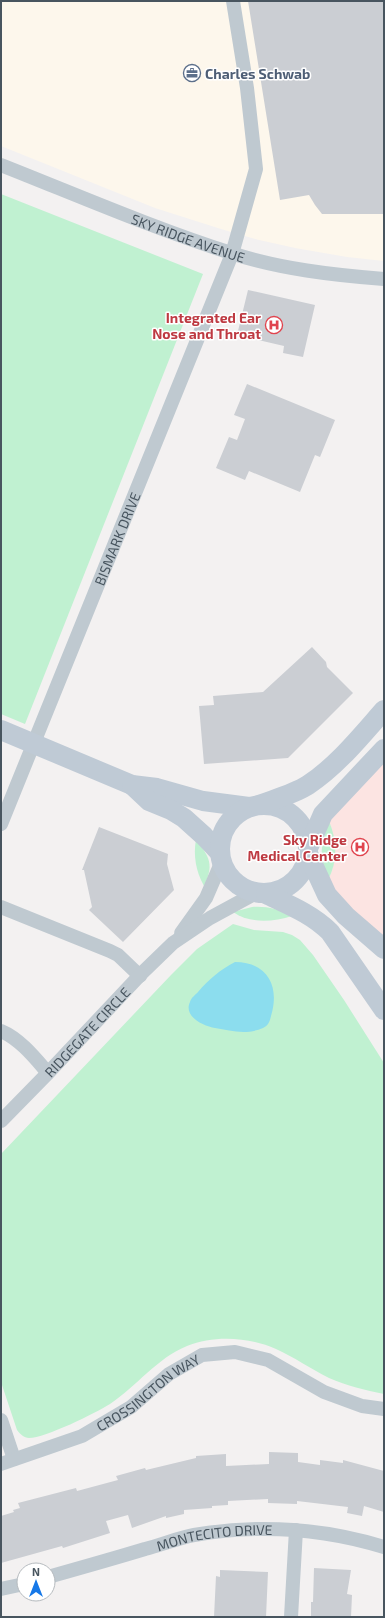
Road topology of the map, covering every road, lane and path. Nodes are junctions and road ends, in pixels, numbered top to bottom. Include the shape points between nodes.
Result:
1 (233, 1) edge
2 (1, 165) edge
3 (232, 254) junction
4 (384, 280) edge
5 (384, 710) edge
6 (1, 730) edge
7 (33, 744) junction
8 (384, 749) edge
9 (132, 785) junction
10 (254, 806) junction
11 (1, 824) edge
12 (309, 851) junction
13 (221, 857) junction
14 (261, 893) junction
15 (1, 907) edge
16 (173, 943) junction
17 (384, 949) edge
18 (140, 976) junction
19 (384, 1010) edge
20 (1, 1031) edge
21 (48, 1073) junction
22 (1, 1121) edge
23 (384, 1409) edge
24 (1, 1420) edge
25 (14, 1459) junction
26 (1, 1464) edge
27 (296, 1530) junction
28 (384, 1547) edge
29 (56, 1575) edge
30 (16, 1586) edge
31 (1, 1590) edge
32 (291, 1617) edge

1 - 3 street, BISMARK DRIVE via 247,88 256,170
2 - 3 street, SKY RIDGE AVENUE
3 - 4 street, SKY RIDGE AVENUE via 275,264
3 - 7 street, BISMARK DRIVE
5 - 10 main road via 325,772 307,786
6 - 7 main road
7 - 9 main road
7 - 11 street, BISMARK DRIVE
8 - 12 main road via 323,814
9 - 10 main road via 157,788 203,801
9 - 13 main road via 149,801 184,818 204,836
10 - 12 main road via 280,807 289,812 303,826
10 - 13 main road via 239,812 225,828 221,837
12 - 14 main road via 306,866 294,882 276,892
12 - 17 main road via 327,895 346,916
13 - 14 main road via 229,877 237,884
13 - 16 street, RIDGEGATE CIRCLE via 206,898
14 - 16 street, RIDGEGATE CIRCLE via 205,921
14 - 19 main road via 319,921 330,932
15 - 18 street via 110,951 118,955
16 - 18 street, RIDGEGATE CIRCLE
18 - 21 street, RIDGEGATE CIRCLE
20 - 21 street via 10,1035
21 - 22 street, RIDGEGATE CIRCLE
23 - 25 street, CROSSINGTON WAY via 362,1406 324,1392 268,1360 235,1352 202,1355 169,1374 131,1407 82,1436
24 - 25 street
25 - 26 street, CROSSINGTON WAY
27 - 28 street, MONTECITO DRIVE via 318,1531
27 - 29 street, MONTECITO DRIVE via 241,1529 192,1536
27 - 32 street
30 - 31 street

